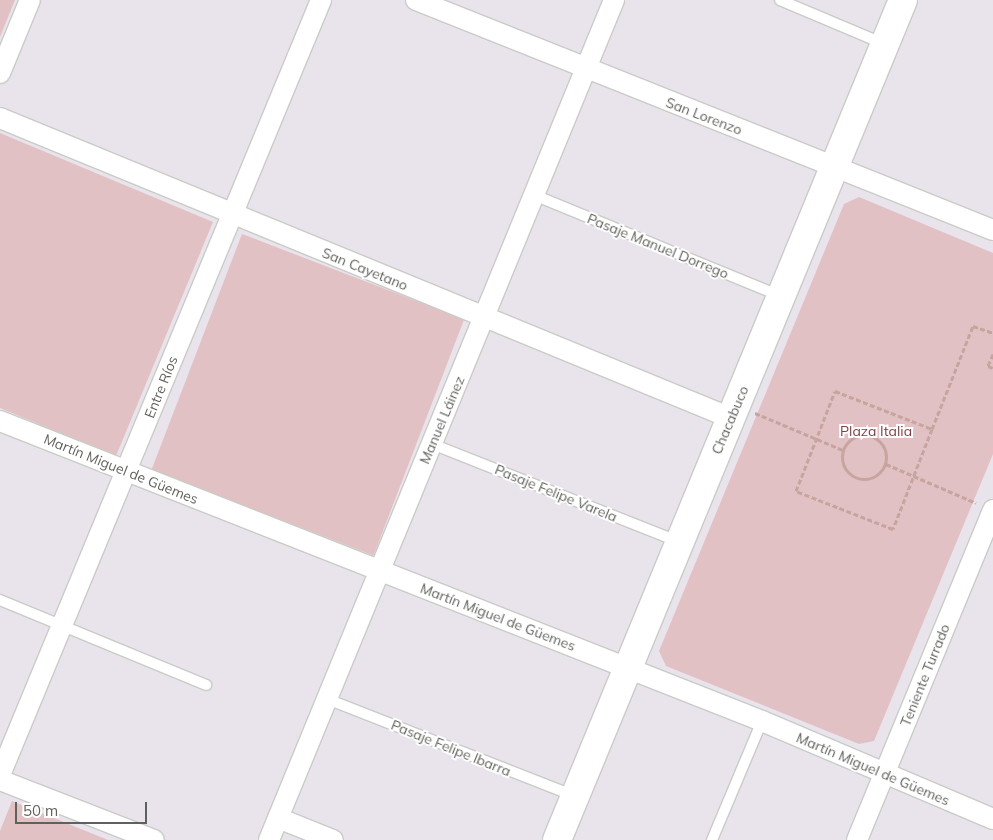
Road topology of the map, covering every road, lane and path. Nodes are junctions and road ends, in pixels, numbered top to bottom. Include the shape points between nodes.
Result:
1 (30, 0) edge
2 (321, 0) edge
3 (416, 0) edge
4 (614, 0) edge
5 (780, 0) edge
6 (903, 0) edge
7 (884, 45) junction
8 (585, 70) junction
9 (0, 73) edge
10 (0, 118) edge
11 (834, 168) junction
12 (534, 195) junction
13 (232, 214) junction
14 (993, 230) edge
15 (781, 297) junction
16 (485, 317) junction
17 (993, 333) edge
18 (993, 354) edge
19 (993, 368) edge
20 (734, 412) junction
21 (0, 421) edge
22 (932, 429) junction
23 (816, 439) junction
24 (432, 444) junction
25 (843, 450) junction
26 (886, 464) junction
27 (126, 472) junction
28 (914, 476) junction
29 (986, 507) edge
30 (680, 543) junction
31 (379, 571) junction
32 (0, 600) edge
33 (62, 625) junction
34 (629, 668) junction
35 (206, 685) dead end
36 (327, 699) junction
37 (762, 721) junction
38 (0, 775) edge
39 (884, 775) junction
40 (0, 780) edge
41 (574, 797) junction
42 (278, 818) junction
43 (993, 819) edge
44 (154, 840) edge
45 (270, 840) edge
46 (333, 840) edge
47 (557, 840) edge
48 (712, 840) edge
49 (857, 840) edge

1 - 9 street
2 - 13 street, Entre Ríos
3 - 8 street, San Lorenzo
4 - 8 street, Manuel Láinez
5 - 7 lane
6 - 7 main road, Chacabuco
7 - 11 main road, Chacabuco
8 - 11 street, San Lorenzo
8 - 12 street, Manuel Láinez
10 - 13 street, San Cayetano
11 - 14 street, San Lorenzo
11 - 15 main road, Chacabuco
12 - 15 lane, Pasaje Manuel Dorrego
12 - 16 street, Manuel Láinez
13 - 16 street, San Cayetano
13 - 27 street, Entre Ríos
15 - 20 main road, Chacabuco
16 - 20 street, San Cayetano
16 - 24 street, Manuel Láinez
17 - 22 path via 973,326
18 - 19 path via 988,366
20 - 23 path
20 - 30 main road, Chacabuco
21 - 27 street, Martín Miguel de Güemes
22 - 23 path via 836,391
22 - 28 path
23 - 25 path
23 - 28 path via 796,491 893,529
24 - 30 lane, Pasaje Felipe Varela
24 - 31 street, Manuel Láinez
25 - 26 path via 846,470 857,478 877,476
25 - 26 path via 860,435 875,437 885,449
26 - 28 path
27 - 31 street, Martín Miguel de Güemes
27 - 33 street, Entre Ríos
28 - 29 path
29 - 39 street, Teniente Turrado
30 - 34 main road, Chacabuco
31 - 34 street, Martín Miguel de Güemes
31 - 36 street, Manuel Láinez
32 - 33 lane
33 - 35 lane
33 - 38 street, Entre Ríos
34 - 37 street, Martín Miguel de Güemes
34 - 41 main road, Chacabuco
36 - 41 lane, Pasaje Felipe Ibarra
36 - 42 street, Manuel Láinez
37 - 39 street, Martín Miguel de Güemes
37 - 48 lane
39 - 43 street, Martín Miguel de Güemes
39 - 49 street, Teniente Turrado
40 - 44 street
41 - 47 main road, Chacabuco
42 - 45 street, Manuel Láinez
42 - 46 street

